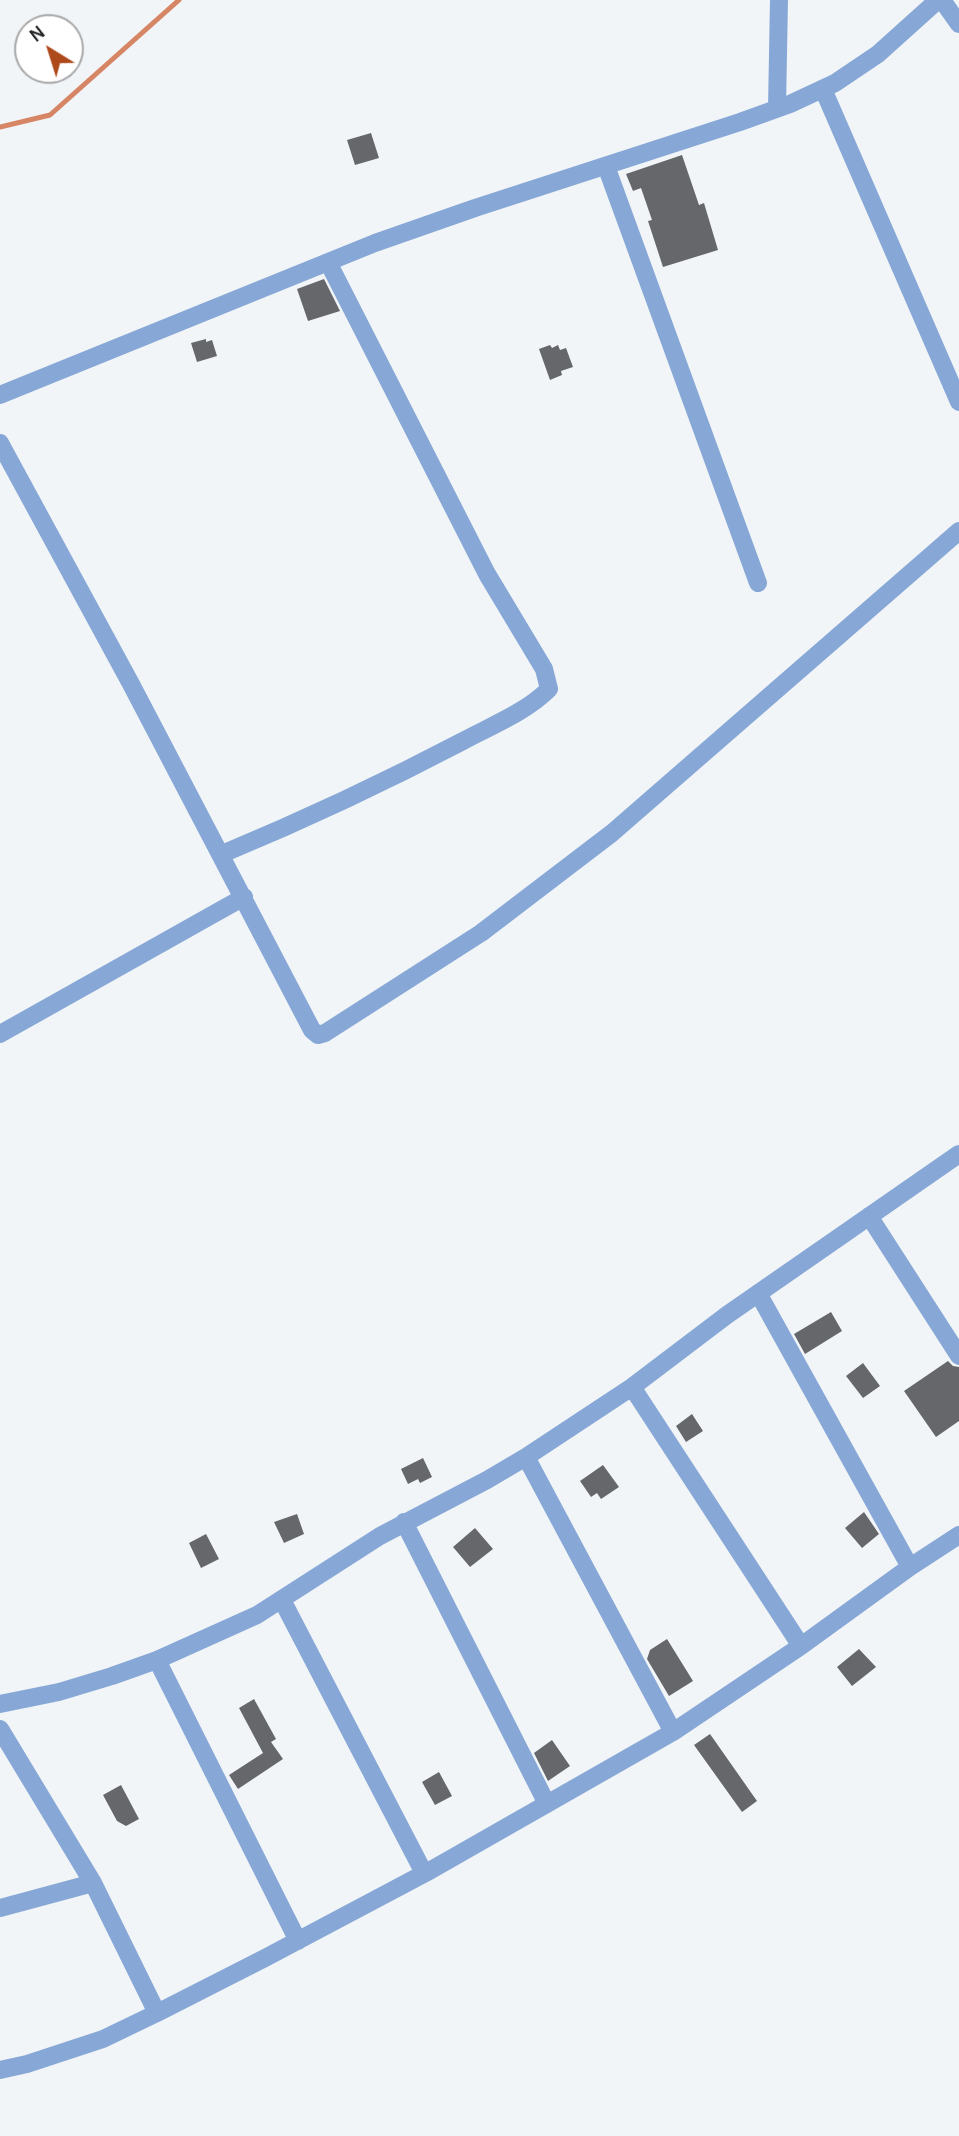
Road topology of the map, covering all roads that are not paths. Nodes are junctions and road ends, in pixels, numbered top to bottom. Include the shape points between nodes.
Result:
1 (779, 0) edge
2 (940, 0) edge
3 (959, 24) edge
4 (822, 89) junction
5 (777, 108) junction
6 (606, 166) junction
7 (328, 262) junction
8 (0, 395) edge
9 (959, 402) edge
10 (0, 443) edge
11 (959, 531) edge
12 (758, 583) dead end
13 (222, 854) junction
14 (244, 897) junction
15 (0, 1034) edge
16 (959, 1154) edge
17 (869, 1216) junction
18 (758, 1293) junction
19 (959, 1356) edge
20 (632, 1387) junction
21 (526, 1457) junction
22 (404, 1522) junction
23 (959, 1535) edge
24 (910, 1567) junction
25 (282, 1600) junction
26 (801, 1646) junction
27 (156, 1660) junction
28 (0, 1704) edge
29 (0, 1729) edge
30 (673, 1732) junction
31 (547, 1804) junction
32 (424, 1873) junction
33 (93, 1883) junction
34 (0, 1909) edge
35 (298, 1941) junction
36 (157, 2013) junction
37 (0, 2070) edge

1 - 5 street
2 - 3 street
2 - 4 street via 878,54
4 - 5 street
4 - 9 street
5 - 6 street
6 - 7 street
6 - 12 street
7 - 8 street
7 - 13 street via 487,574 544,669 549,689 535,703 449,748
10 - 13 street
11 - 14 street via 612,833 481,933 325,1032 318,1035 312,1030
13 - 14 street
14 - 15 street
16 - 17 street
17 - 18 street
17 - 19 street
18 - 20 street
18 - 24 street
20 - 21 street
20 - 26 street
21 - 22 street
21 - 30 street
22 - 25 street
22 - 31 street
23 - 24 street
24 - 26 street
25 - 27 street
25 - 32 street
26 - 30 street
27 - 28 street via 59,1692
27 - 35 street
29 - 33 street
30 - 31 street
31 - 32 street
32 - 35 street
33 - 34 street
33 - 36 street
35 - 36 street
36 - 37 street via 103,2039

